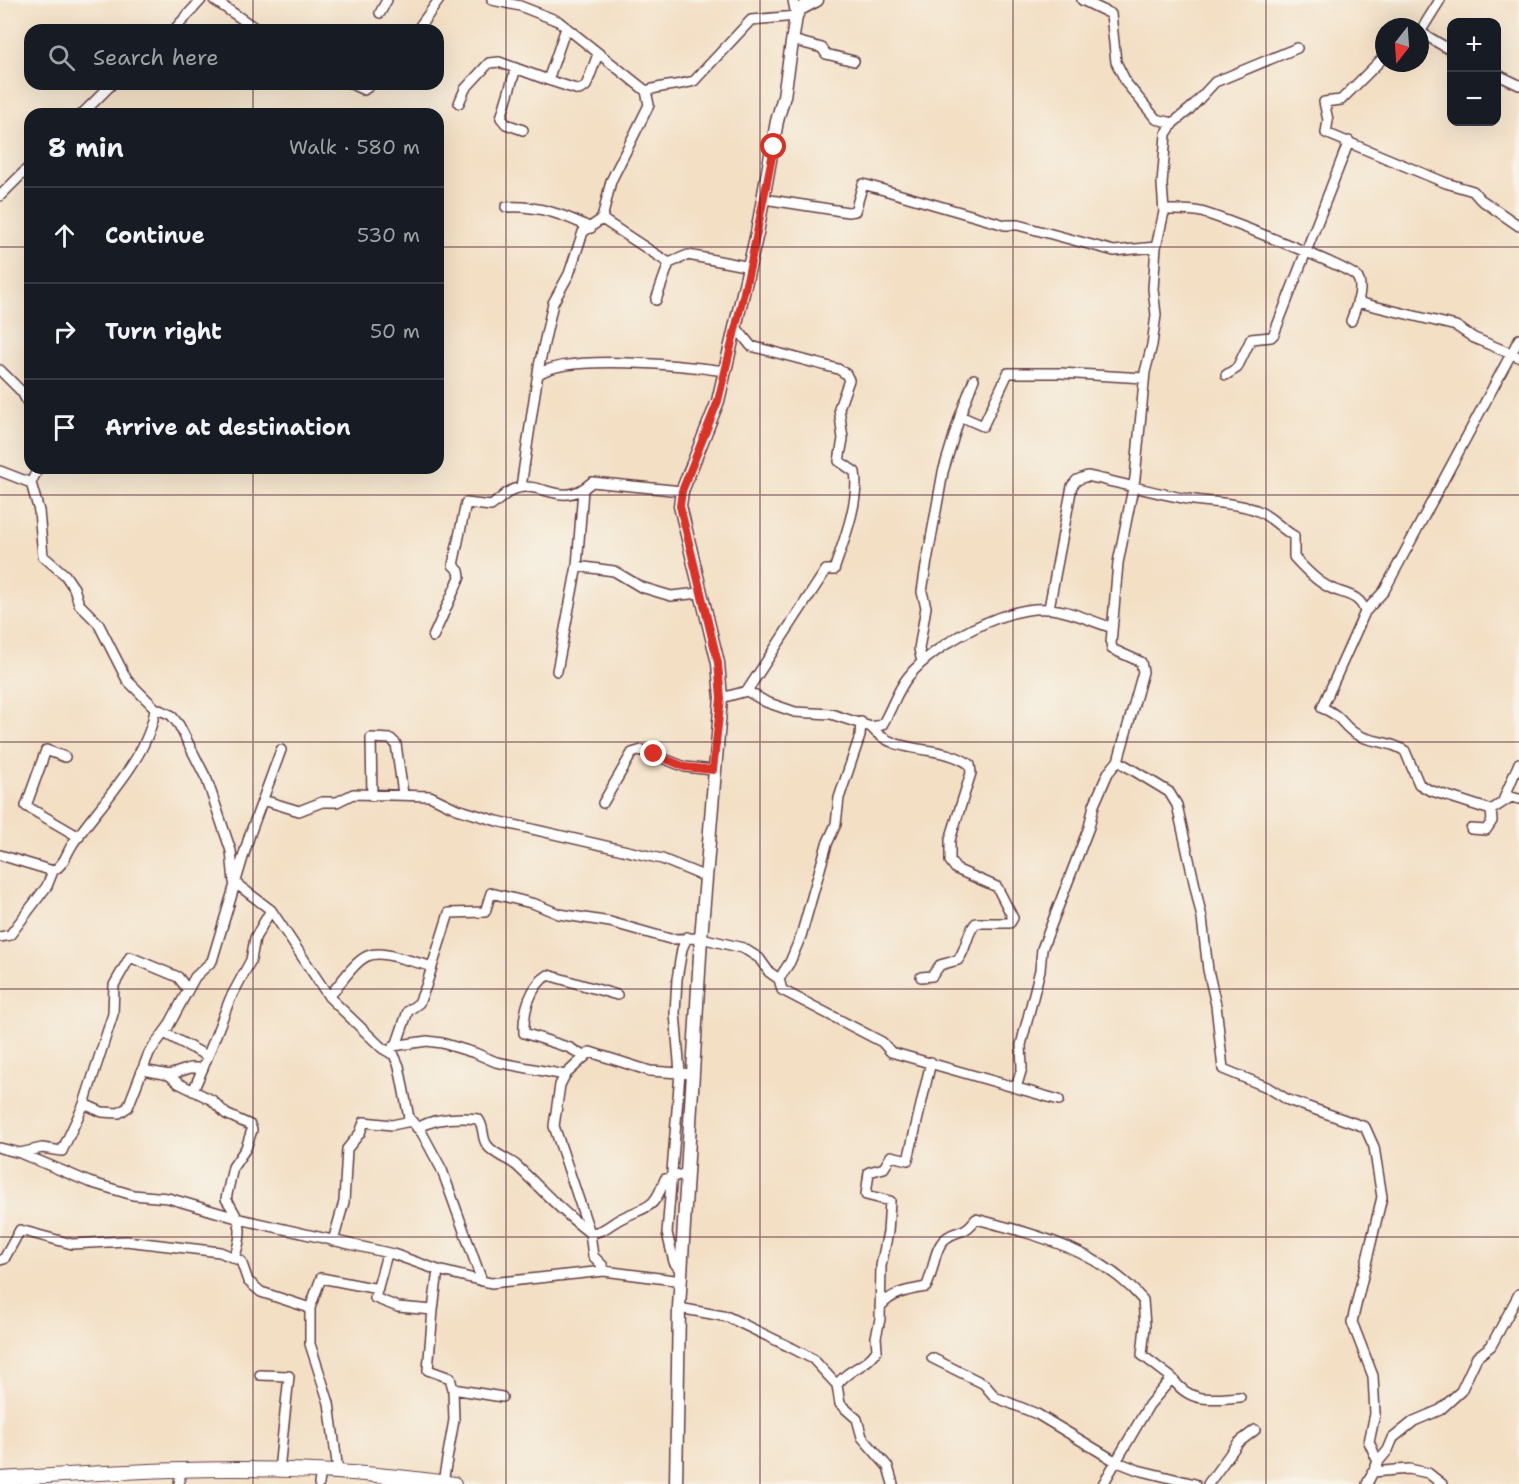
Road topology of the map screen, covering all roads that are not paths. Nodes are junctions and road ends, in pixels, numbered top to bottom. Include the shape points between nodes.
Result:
1 (201, 0) edge
2 (214, 0) edge
3 (387, 0) edge
4 (439, 0) edge
5 (492, 0) edge
6 (793, 0) edge
7 (817, 0) edge
8 (1083, 0) edge
9 (1440, 0) edge
10 (521, 3) edge
11 (380, 13) dead end
12 (796, 16) junction
13 (1429, 18) edge
14 (179, 24) edge
15 (249, 24) edge
16 (421, 24) edge
17 (566, 28) junction
18 (1429, 37) edge
19 (792, 40) junction
20 (1297, 48) dead end
21 (1447, 48) edge
22 (598, 54) junction
23 (854, 61) dead end
24 (1375, 66) edge
25 (516, 68) junction
26 (1501, 76) edge
27 (548, 80) junction
28 (1519, 85) edge
29 (106, 90) edge
30 (646, 91) junction
31 (459, 103) dead end
32 (88, 108) edge
33 (1173, 123) junction
34 (523, 130) dead end
35 (1349, 141) junction
36 (24, 172) edge
37 (0, 196) edge
38 (764, 199) junction
39 (506, 207) dead end
40 (1164, 210) junction
41 (602, 219) junction
42 (1519, 226) edge
43 (591, 228) junction
44 (1156, 247) junction
45 (1305, 251) junction
46 (669, 264) junction
47 (750, 267) junction
48 (656, 300) dead end
49 (1357, 302) junction
50 (1351, 321) dead end
51 (735, 326) junction
52 (1519, 339) edge
53 (1515, 355) edge
54 (0, 370) edge
55 (724, 371) junction
56 (538, 375) junction
57 (1226, 375) dead end
58 (1144, 378) junction
59 (974, 379) dead end
60 (24, 396) edge
61 (960, 416) junction
62 (0, 471) edge
63 (35, 474) edge
64 (31, 483) junction
65 (522, 487) junction
66 (1133, 487) junction
67 (584, 489) junction
68 (682, 491) junction
69 (577, 566) junction
70 (700, 593) junction
71 (1049, 608) junction
72 (1365, 612) junction
73 (1110, 627) junction
74 (434, 637) dead end
75 (922, 662) junction
76 (557, 671) dead end
77 (747, 691) junction
78 (721, 698) junction
79 (155, 708) junction
80 (861, 722) junction
81 (872, 727) junction
82 (281, 750) dead end
83 (65, 757) dead end
84 (1118, 761) junction
85 (1519, 763) edge
86 (713, 770) junction
87 (403, 794) junction
88 (372, 796) junction
89 (1519, 799) edge
90 (263, 800) junction
91 (1502, 802) junction
92 (603, 803) dead end
93 (1491, 810) junction
94 (1471, 830) dead end
95 (79, 837) junction
96 (0, 855) edge
97 (53, 871) junction
98 (706, 876) junction
99 (234, 882) junction
100 (271, 910) junction
101 (0, 937) edge
102 (687, 937) junction
103 (701, 938) junction
104 (430, 966) junction
105 (921, 977) dead end
106 (779, 979) junction
107 (188, 990) junction
108 (617, 995) dead end
109 (329, 997) junction
110 (164, 1033) junction
111 (398, 1044) junction
112 (388, 1050) junction
113 (207, 1056) junction
114 (585, 1057) junction
115 (931, 1062) junction
116 (202, 1068) junction
117 (143, 1070) junction
118 (680, 1073) junction
119 (694, 1074) junction
120 (169, 1075) junction
121 (565, 1075) junction
122 (1016, 1088) junction
123 (193, 1091) junction
124 (1059, 1100) dead end
125 (84, 1104) junction
126 (414, 1124) junction
127 (0, 1148) edge
128 (62, 1151) junction
129 (20, 1153) junction
130 (64, 1172) junction
131 (688, 1173) junction
132 (671, 1177) junction
133 (240, 1220) junction
134 (590, 1233) junction
135 (333, 1241) junction
136 (387, 1254) junction
137 (234, 1258) junction
138 (0, 1260) edge
139 (438, 1270) junction
140 (604, 1271) junction
141 (682, 1277) junction
142 (482, 1281) junction
143 (378, 1289) junction
144 (1519, 1294) edge
145 (880, 1307) junction
146 (310, 1308) junction
147 (679, 1308) junction
148 (432, 1310) junction
149 (932, 1358) dead end
150 (260, 1376) dead end
151 (1172, 1378) junction
152 (837, 1385) junction
153 (453, 1389) junction
154 (502, 1397) dead end
155 (1240, 1397) dead end
156 (1255, 1430) dead end
157 (1115, 1461) junction
158 (1378, 1462) junction
159 (181, 1470) junction
160 (279, 1470) junction
161 (338, 1471) junction
162 (1372, 1472) junction
163 (320, 1477) edge
164 (4, 1480) edge
165 (449, 1483) edge
166 (179, 1484) edge
167 (676, 1484) edge
168 (893, 1484) edge
169 (1103, 1484) edge
170 (1195, 1484) edge
171 (1208, 1484) edge
172 (1367, 1484) edge
173 (1442, 1484) edge

1 - 14 street
2 - 15 street
3 - 11 street
4 - 16 street
5 - 10 street
6 - 12 street
7 - 12 street via 800,9
8 - 33 street via 1111,14 1116,62 1127,84 1156,119
9 - 13 street
10 - 17 street
12 - 19 street
12 - 30 street via 751,20 694,81
17 - 22 street
17 - 27 street
18 - 21 street
19 - 23 street
19 - 38 street
20 - 33 street via 1215,82
22 - 27 street via 586,86 579,90
22 - 30 street
24 - 35 street via 1341,100 1324,102 1326,133
25 - 27 street
25 - 31 street via 489,63 465,89
25 - 34 street via 501,118
26 - 28 street
29 - 32 street
30 - 41 street via 649,105 611,181
33 - 40 street via 1166,134
35 - 42 street via 1473,191
35 - 45 street
36 - 37 street
38 - 44 street via 855,211 863,184 1114,251
38 - 47 street
39 - 43 street via 547,211
40 - 44 street
40 - 45 street via 1200,212
41 - 43 street
41 - 46 street
43 - 56 street via 583,232 569,274 553,303
44 - 58 street via 1156,315
45 - 49 street via 1353,272 1359,279
45 - 57 street via 1274,334 1251,339 1237,368
46 - 47 street via 688,255
46 - 48 street
47 - 51 street
49 - 50 street
49 - 53 street via 1456,326
51 - 55 street
51 - 77 street via 751,346 846,374 849,381 839,408 843,439 839,461 855,472 857,481 834,570 826,570
52 - 53 street
53 - 72 street via 1384,591
54 - 60 street
55 - 56 street via 618,362 551,369
55 - 68 street via 718,401
56 - 65 street
58 - 61 street via 1008,373 983,426
58 - 66 street
59 - 61 street
61 - 75 street via 943,472 925,572
62 - 64 street
63 - 64 street
64 - 79 street via 39,511 43,556 65,575 79,604 98,623 127,680
65 - 67 street via 555,495
65 - 74 street via 509,491 491,506 466,503 453,565 460,577
66 - 71 street via 1087,476 1072,486
66 - 72 street via 1214,500 1270,517 1279,528 1294,536 1294,557 1300,564 1325,586 1356,597
66 - 73 street
67 - 68 street via 592,482
67 - 69 street
68 - 70 street via 680,506
69 - 70 street via 622,574 670,596
69 - 76 street
70 - 78 street via 718,663
71 - 73 street
71 - 75 street via 1009,613 966,632
72 - 93 street via 1322,708 1334,712 1354,733 1404,751 1419,784
73 - 84 street via 1112,649 1141,662 1143,672
75 - 81 street via 894,698 882,725
77 - 78 street
77 - 80 street via 795,712 831,714
78 - 86 street
79 - 95 street via 153,725 139,751
79 - 99 street via 179,725 207,780 231,851
80 - 81 street
80 - 106 street via 839,798 836,824 801,936
81 - 105 street via 878,735 895,743 944,754 970,765 951,840 950,861 956,869 997,887 1013,918 1010,923 976,923 958,960 945,962 932,976
82 - 90 street
83 - 95 street via 45,750 26,806
84 - 122 street via 1108,773 1094,805 1042,949
84 - 158 street via 1169,792 1177,806 1202,918 1223,1069 1267,1086 1288,1100 1365,1127 1374,1147 1382,1197 1352,1322 1373,1376 1375,1414 1369,1442
85 - 91 street
86 - 92 street via 685,767 642,750 632,753
86 - 98 street
87 - 88 street
87 - 88 street via 396,744 391,739 370,738
87 - 98 street via 430,796 456,809 518,827 662,859
88 - 90 street via 353,794 299,811
89 - 91 street via 1511,797
90 - 99 street
91 - 93 street
93 - 94 street via 1486,830
95 - 97 street via 62,866
96 - 97 street
97 - 101 street via 10,935
98 - 103 street
99 - 100 street
99 - 107 street via 212,961 202,968
100 - 109 street
100 - 113 street via 255,938 251,960
102 - 103 street
102 - 104 street via 670,939 610,922 559,914 491,893 485,912 449,913
102 - 118 street via 675,1002
103 - 106 street via 743,948
103 - 119 street
104 - 109 street via 376,952 357,961
104 - 111 street via 419,1003 408,1011
106 - 115 street via 782,990 882,1041 891,1052
107 - 110 street
107 - 125 street via 178,977 130,957 114,985 113,1014
108 - 114 street via 548,975 538,981 523,1014 524,1033
109 - 112 street
110 - 113 street
110 - 117 street via 149,1053
111 - 112 street
111 - 121 street via 442,1043 496,1062
112 - 126 street via 399,1065 407,1110
113 - 116 street
114 - 118 street via 590,1052 650,1071
114 - 121 street
115 - 122 street
115 - 145 street via 908,1160 891,1156 884,1168 869,1172 865,1188 866,1195 890,1201 880,1266
116 - 120 street
116 - 123 street
117 - 120 street
117 - 125 street via 128,1107 119,1113 102,1112
118 - 119 street
118 - 132 street
119 - 131 street
120 - 123 street
121 - 134 street via 554,1126
122 - 124 street
123 - 133 street via 250,1125 252,1130 246,1148 232,1167 226,1199
125 - 128 street
126 - 134 street via 478,1119 489,1148 515,1164 549,1200
126 - 135 street via 364,1122 347,1149 344,1202
126 - 142 street via 450,1189
127 - 129 street
128 - 129 street via 42,1148
128 - 130 street
129 - 130 street
130 - 133 street via 133,1195 168,1198
131 - 132 street
131 - 141 street
132 - 134 street via 665,1179 659,1196 649,1207 614,1222 606,1230
132 - 141 street via 667,1233
133 - 135 street
133 - 137 street
134 - 140 street via 593,1256
135 - 136 street
136 - 139 street
136 - 143 street
137 - 138 street via 220,1252 126,1241 72,1244 20,1230
137 - 146 street via 241,1261 248,1281 261,1292
139 - 142 street
139 - 148 street
140 - 141 street
140 - 142 street
141 - 147 street
143 - 146 street via 321,1278
143 - 148 street via 377,1299 398,1307
144 - 158 street via 1491,1346 1477,1357 1461,1391 1440,1410 1399,1432
145 - 151 street via 907,1288 926,1287 944,1239 966,1231 976,1219 1034,1234 1109,1268 1143,1300 1142,1355
145 - 152 street via 877,1350 865,1365 847,1373
146 - 161 street via 310,1344 328,1403
147 - 152 street via 728,1317 792,1347 813,1359
147 - 167 street
148 - 153 street via 428,1370 450,1378
149 - 157 street via 984,1384 995,1397 1037,1414
150 - 160 street via 290,1377
151 - 155 street via 1189,1396 1201,1400
151 - 157 street via 1149,1405
152 - 168 street via 840,1404 857,1419 862,1437 888,1467
153 - 154 street
153 - 165 street
156 - 171 street via 1238,1443
157 - 169 street
157 - 170 street
158 - 162 street
159 - 160 main road
159 - 164 main road
159 - 166 street
160 - 163 main road
161 - 163 main road
161 - 165 main road
162 - 172 street
162 - 173 street via 1409,1469 1428,1473

